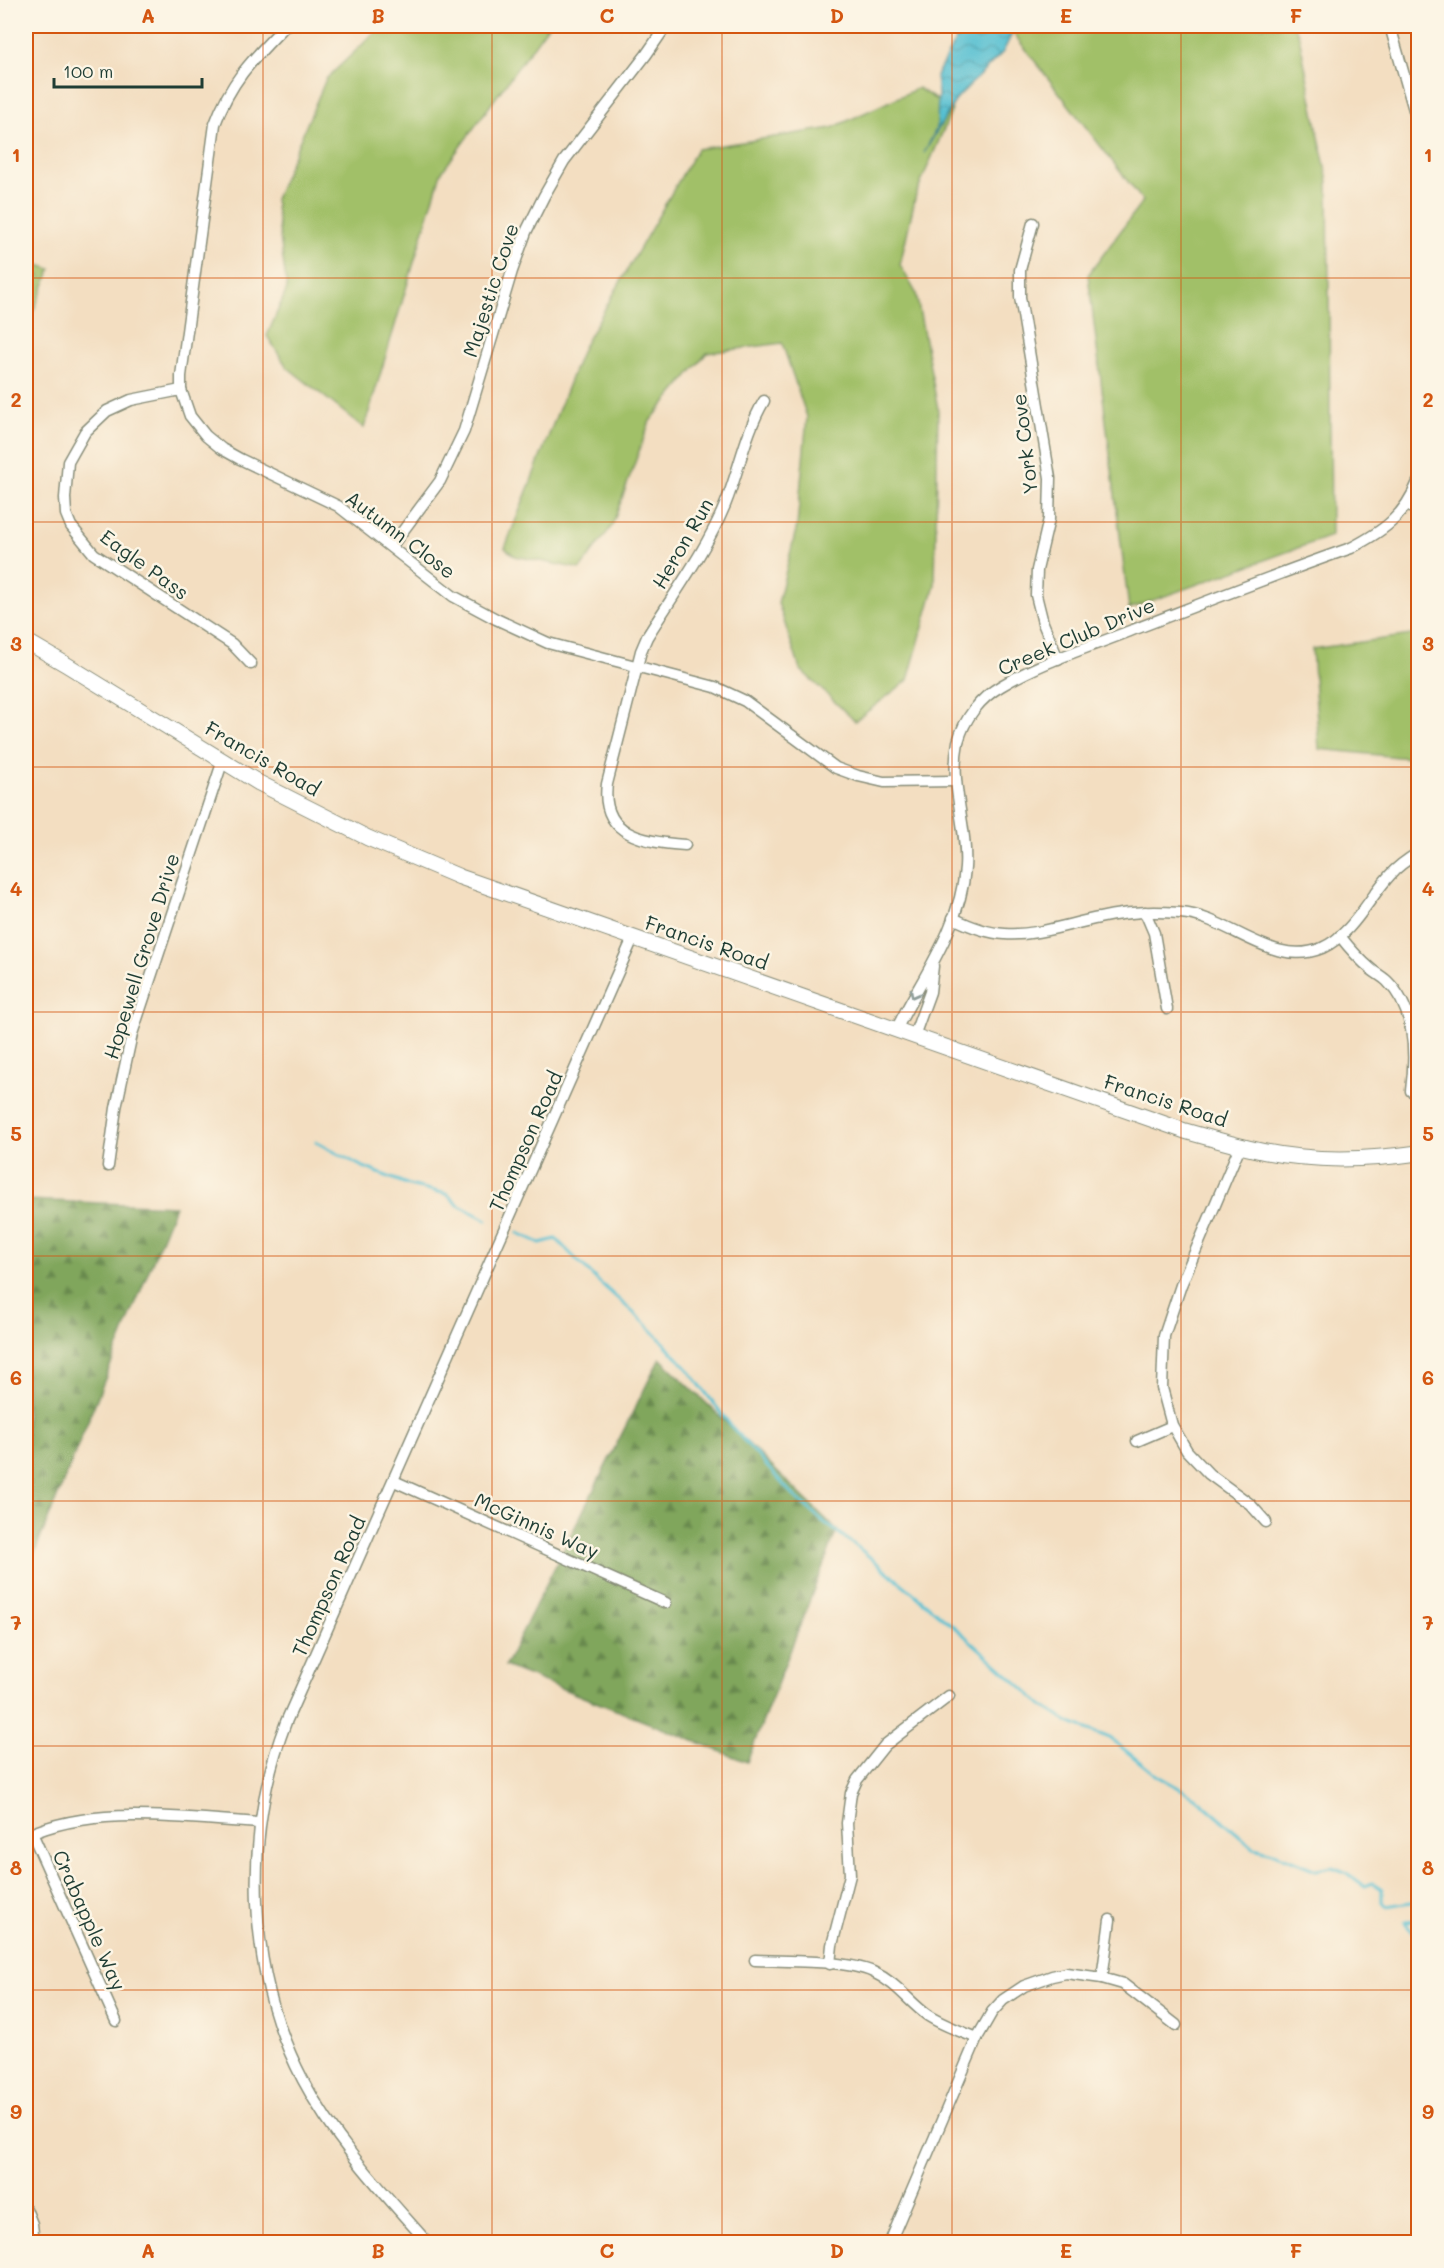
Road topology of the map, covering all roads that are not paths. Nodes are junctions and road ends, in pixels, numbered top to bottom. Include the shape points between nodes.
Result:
1 (285, 26) edge
2 (666, 26) edge
3 (1390, 26) edge
4 (1419, 124) edge
5 (1033, 222) dead end
6 (181, 390) junction
7 (764, 401) dead end
8 (1419, 482) edge
9 (1408, 505) junction
10 (1419, 512) edge
11 (392, 547) junction
12 (26, 641) edge
13 (1058, 659) junction
14 (251, 664) dead end
15 (638, 666) junction
16 (223, 760) junction
17 (955, 781) junction
18 (685, 845) dead end
19 (1419, 853) edge
20 (1145, 912) junction
21 (953, 918) junction
22 (1340, 936) junction
23 (633, 938) junction
24 (934, 960) junction
25 (1167, 1009) dead end
26 (896, 1030) junction
27 (914, 1036) junction
28 (1411, 1091) dead end
29 (1240, 1146) junction
30 (1419, 1153) edge
31 (108, 1166) dead end
32 (1172, 1426) junction
33 (1137, 1441) dead end
34 (394, 1481) junction
35 (1266, 1522) dead end
36 (666, 1603) dead end
37 (949, 1696) dead end
38 (260, 1823) junction
39 (29, 1835) edge
40 (1110, 1920) dead end
41 (755, 1960) dead end
42 (830, 1964) junction
43 (1102, 1977) junction
44 (116, 2021) dead end
45 (1176, 2025) dead end
46 (977, 2038) junction
47 (26, 2209) edge
48 (34, 2242) edge
49 (427, 2242) edge
50 (890, 2242) edge

1 - 6 street, Autumn Close via 245,67 224,100 215,124
2 - 11 street, Majestic Cove via 564,161 544,196 512,271 464,431 440,481
3 - 4 street
5 - 13 street, York Cove via 1020,270 1020,297 1050,478 1049,519 1037,570 1036,594
6 - 11 street, Autumn Close via 190,416 222,449 338,506
6 - 14 street, Eagle Pass via 123,404 107,411 85,432 68,462 66,514 94,554 232,644
7 - 15 street, Heron Run via 753,420 725,506 647,637
8 - 9 street, Creek Club Drive
9 - 10 street
9 - 13 street, Creek Club Drive via 1378,534 1351,548
11 - 15 street, Autumn Close via 453,596 496,619 548,643
12 - 16 street, Francis Road
13 - 17 street, Creek Club Drive via 1000,686 971,713 958,742
15 - 17 street, Autumn Close via 730,693 836,768 858,776 884,782
15 - 18 street, Heron Run via 605,798 608,810 623,830 636,837
16 - 23 street, Francis Road via 301,806 415,859
16 - 31 street, Hopewell Grove Drive via 132,1034
17 - 21 street, Creek Club Drive via 965,868
19 - 22 street via 1390,875
20 - 21 street via 1101,917 1027,934 975,928
20 - 22 street via 1183,913 1277,951 1292,953 1321,948
20 - 25 street via 1154,933
21 - 24 street, Creek Club Drive
22 - 28 street via 1353,953 1386,979 1404,1003 1413,1046
23 - 26 street, Francis Road
23 - 34 street, Thompson Road
24 -> 26 street, Creek Club Drive
24 - 27 street, Creek Club Drive via 930,992
26 - 27 street, Francis Road
27 - 29 street, Francis Road via 1185,1131
29 - 30 street, Francis Road via 1335,1159
29 - 32 street via 1180,1286 1164,1336 1162,1388
32 - 33 street
32 - 35 street via 1187,1451 1209,1474 1250,1504
34 - 36 street, McGinnis Way
34 - 38 street, Thompson Road via 283,1730 269,1771
37 - 42 street via 885,1745 857,1780 847,1823 850,1875
38 - 39 street via 101,1816 62,1823
38 - 49 street, Thompson Road via 261,1949 290,2053 344,2145
39 - 44 street, Crabapple Way
40 - 43 street
41 - 42 street
42 - 46 street via 855,1965 872,1971 938,2022
43 - 45 street via 1131,1988
43 - 46 street via 1066,1973 1024,1986 992,2012
46 - 50 street
47 - 48 street

